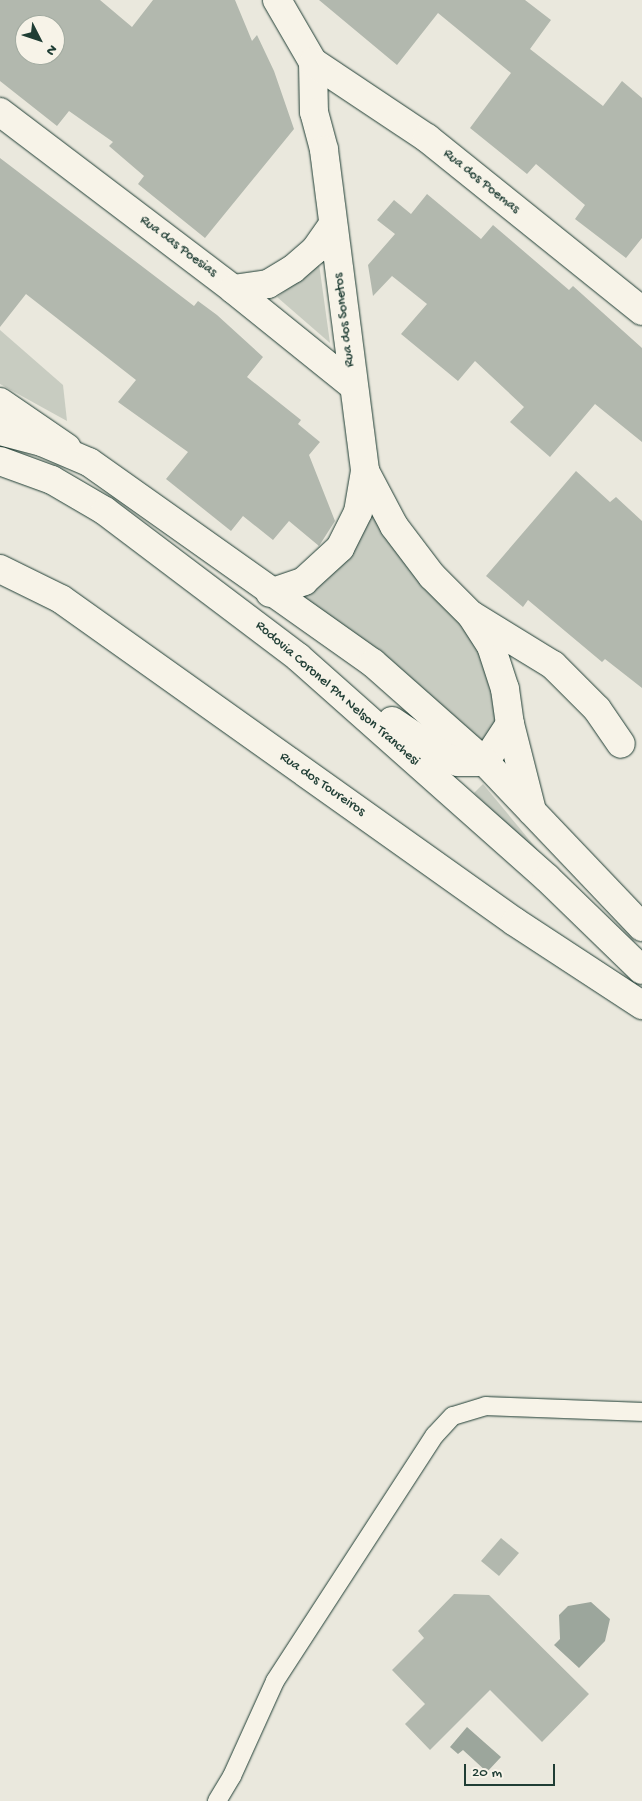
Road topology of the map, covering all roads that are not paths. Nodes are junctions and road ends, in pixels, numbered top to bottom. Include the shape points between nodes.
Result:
1 (277, 0) edge
2 (313, 62) junction
3 (0, 112) edge
4 (332, 226) junction
5 (234, 289) junction
6 (642, 311) edge
7 (353, 386) junction
8 (0, 402) edge
9 (0, 431) edge
10 (0, 461) edge
11 (89, 462) junction
12 (365, 471) junction
13 (0, 569) edge
14 (270, 593) junction
15 (471, 615) junction
16 (298, 657) junction
17 (510, 724) junction
18 (622, 744) dead end
19 (485, 762) junction
20 (532, 812) junction
21 (642, 927) edge
22 (642, 970) edge
23 (642, 1005) edge
24 (642, 1412) edge
25 (217, 1801) edge

1 - 2 main road, Rua dos Sonetos
2 - 4 main road, Rua dos Sonetos via 314,112 324,150
2 - 6 main road, Rua dos Poemas via 427,138
3 - 5 main road, Rua das Poesias
4 - 5 main road via 316,250 293,269 268,284
4 - 7 main road, Rua dos Sonetos
5 - 7 main road, Rua das Poesias
7 - 12 main road, Rua dos Sonetos
8 - 11 main road
9 - 11 main road via 42,442
10 - 16 main road, Rodovia Coronel PM Nelson Tranchesi via 52,480 105,511
11 - 14 main road
12 - 14 main road via 358,512 340,548 304,582
12 - 15 main road, Rua dos Sonetos via 394,526 432,576
13 - 23 main road, Rua dos Toureiros via 61,599 515,922
14 - 19 main road via 373,663
15 - 17 main road, Rua dos Sonetos via 491,646 505,689
15 - 18 main road, Rua dos Sonetos via 553,664 597,709
16 - 19 main road via 446,757 458,762
16 - 22 main road, Rodovia Coronel PM Nelson Tranchesi via 547,878
17 - 19 main road
17 - 20 main road, Rua dos Sonetos
19 - 20 main road
20 - 21 main road
24 - 25 lane via 486,1406 454,1416 435,1435 275,1681 232,1776

